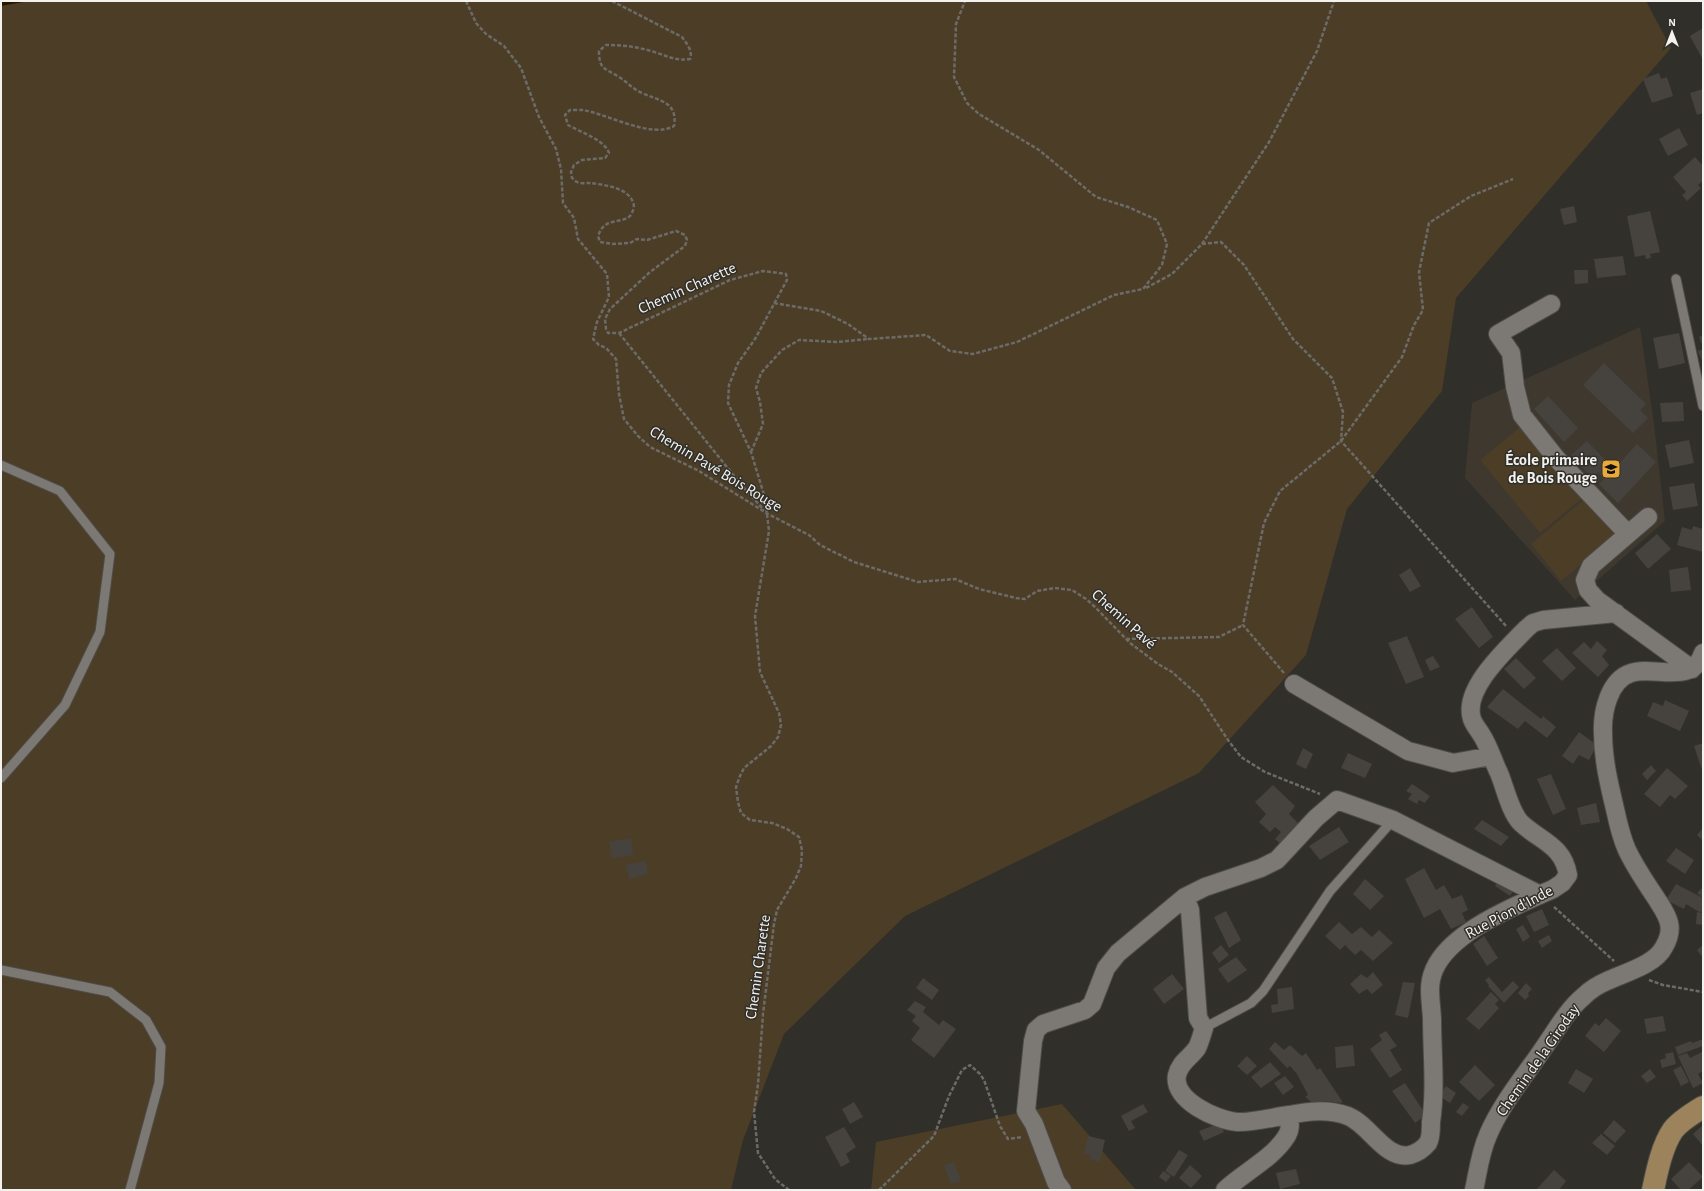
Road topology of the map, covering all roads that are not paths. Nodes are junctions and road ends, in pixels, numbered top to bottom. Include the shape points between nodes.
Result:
1 (1676, 279) dead end
2 (1551, 304) dead end
3 (1703, 406) edge
4 (1, 465) edge
5 (1648, 517) dead end
6 (1628, 533) junction
7 (1616, 614) junction
8 (1703, 653) edge
9 (1692, 669) junction
10 (1294, 684) road end
11 (1491, 756) junction
12 (1, 778) edge
13 (1393, 820) junction
14 (1540, 895) junction
15 (1185, 897) junction
16 (1, 970) edge
17 (1204, 1028) junction
18 (1703, 1107) edge
19 (1289, 1116) junction
20 (130, 1190) edge
21 (1062, 1190) edge
22 (1225, 1190) edge
23 (1474, 1190) edge
24 (1654, 1190) edge

1 - 3 lane
2 - 6 street via 1498,334 1511,353 1522,415 1556,458
4 - 12 lane via 60,491 110,554 100,632 65,705
5 - 6 street
6 - 7 street via 1591,566 1585,580 1588,590 1597,600
7 - 9 street
7 - 11 street, Rue Pion d'Inde via 1543,620 1533,624 1489,669 1471,699 1472,718
8 - 9 street via 1698,665
9 - 23 street, Chemin de la Giroday via 1685,672 1631,673 1618,681 1609,696 1603,716 1602,733 1606,764 1621,836 1670,924 1663,949 1653,959 1606,981 1583,996 1568,1013 1501,1110 1481,1154
10 - 11 street via 1408,751 1453,763
11 - 14 street, Rue Pion d'Inde via 1508,801 1520,822 1556,849 1566,864 1568,875 1553,889
13 - 14 street
13 - 15 street via 1337,800 1316,818 1277,860 1261,868 1205,886
13 - 17 lane via 1330,891 1263,992 1251,1003
14 - 19 street, Rue Pion d'Inde via 1482,923 1455,942 1445,952 1431,976 1429,985 1433,1109 1429,1142 1421,1150 1411,1155 1398,1155 1364,1126 1340,1114 1310,1111
15 - 17 street via 1190,910 1198,1018
15 - 21 street via 1118,953 1106,968 1092,1004 1085,1010 1043,1024 1036,1030 1026,1111 1034,1124 1056,1182
16 - 20 lane via 110,992 146,1020 161,1047 159,1083
17 - 19 street via 1197,1048 1180,1065 1178,1087 1184,1096 1218,1118 1237,1122
18 - 24 main road via 1674,1130 1665,1147
19 - 22 street via 1287,1136

